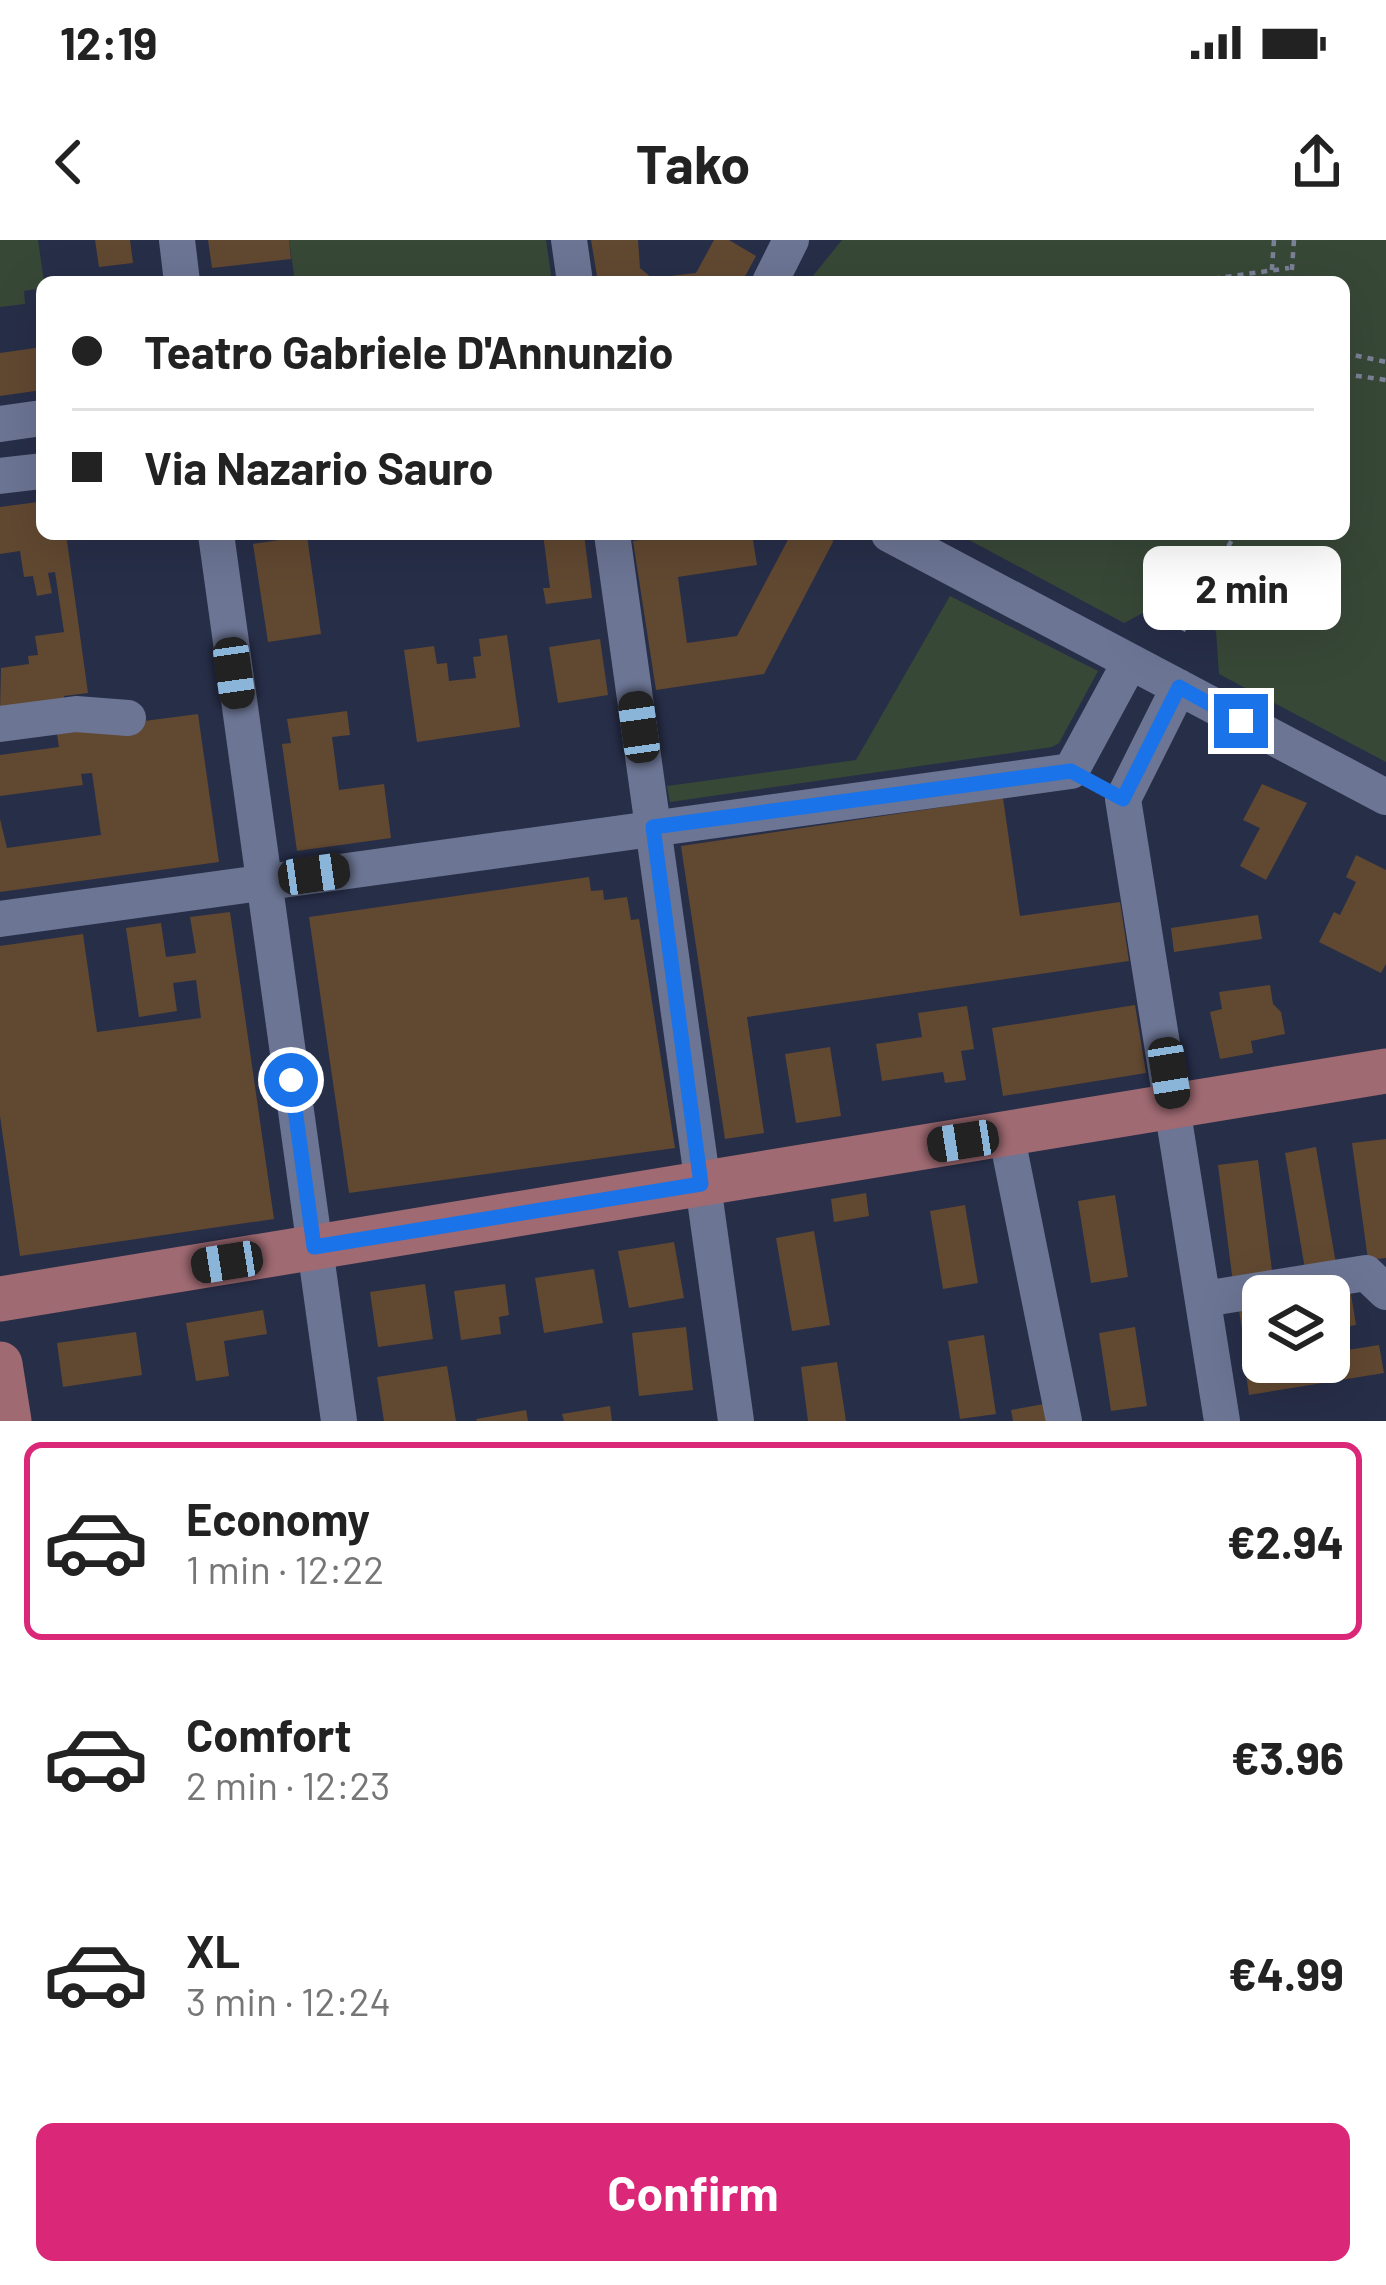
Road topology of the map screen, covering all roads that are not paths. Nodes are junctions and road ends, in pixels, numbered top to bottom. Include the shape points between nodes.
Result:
1 (177, 240) edge
2 (569, 240) edge
3 (791, 240) edge
4 (181, 276) edge
5 (574, 276) edge
6 (773, 276) edge
7 (36, 419) edge
8 (0, 424) edge
9 (36, 471) edge
10 (0, 476) edge
11 (217, 540) edge
12 (613, 540) edge
13 (901, 540) edge
14 (1130, 662) junction
15 (1179, 687) junction
16 (128, 718) dead end
17 (0, 724) edge
18 (1071, 771) junction
19 (1386, 797) edge
20 (1123, 799) junction
21 (653, 827) junction
22 (264, 881) junction
23 (0, 919) edge
24 (1386, 1071) edge
25 (1174, 1106) junction
26 (1006, 1133) junction
27 (701, 1184) junction
28 (314, 1247) junction
29 (1385, 1296) edge
30 (0, 1299) edge
31 (1204, 1299) junction
32 (0, 1364) edge
33 (8, 1421) edge
34 (338, 1421) edge
35 (736, 1421) edge
36 (1064, 1421) edge
37 (1222, 1421) edge

1 - 4 street
2 - 5 street
3 - 6 street
7 - 8 street
9 - 10 street
11 - 22 street
12 - 21 street
13 - 14 street
14 - 15 street
14 - 18 street
15 - 19 street
15 - 20 street
16 - 17 street via 76,714
18 - 20 street
18 - 21 street
20 - 25 street
21 - 22 street
21 - 27 street
22 - 23 street
22 - 28 street
24 - 25 main road
25 - 26 main road
25 - 31 street
26 - 27 main road
26 - 36 street
27 - 28 main road
27 - 35 street
28 - 30 main road
28 - 34 street
29 - 31 street via 1366,1273
31 - 37 street
32 - 33 main road

